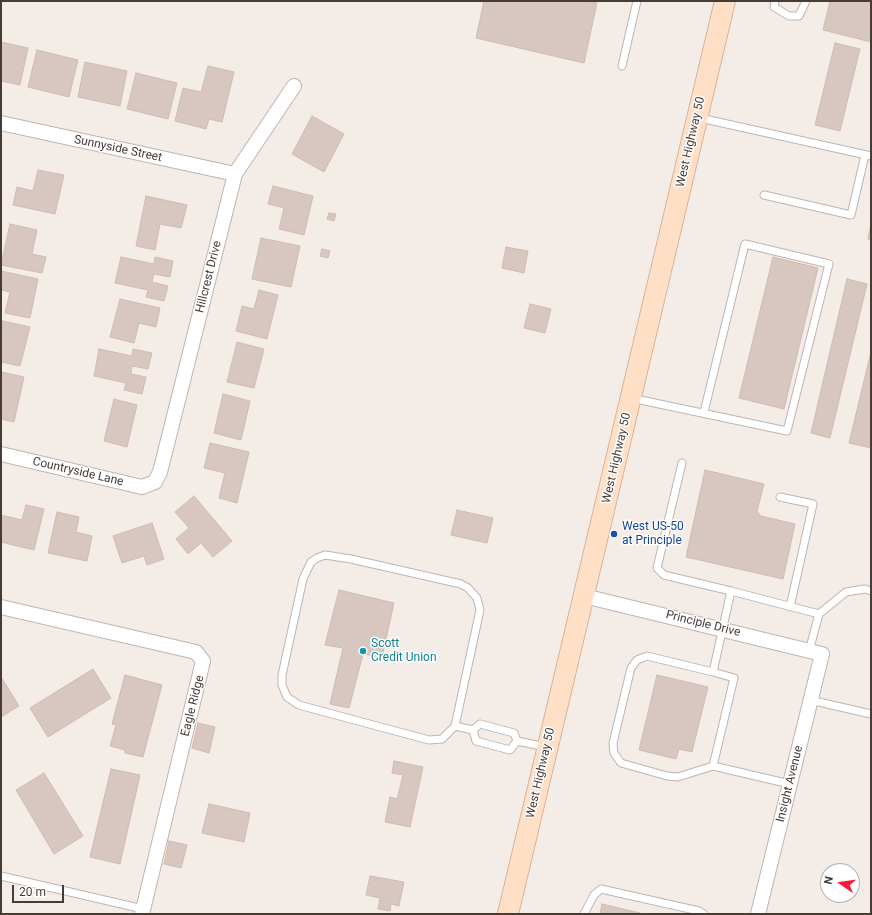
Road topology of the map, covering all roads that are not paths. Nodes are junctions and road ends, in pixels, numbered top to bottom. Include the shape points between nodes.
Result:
1 (636, 1) edge
2 (725, 1) edge
3 (775, 1) edge
4 (806, 1) edge
5 (622, 66) dead end
6 (294, 86) dead end
7 (697, 117) junction
8 (1, 123) edge
9 (868, 156) edge
10 (235, 174) junction
11 (764, 195) dead end
12 (631, 398) junction
13 (704, 412) junction
14 (1, 454) edge
15 (682, 463) dead end
16 (155, 482) joint
17 (780, 497) dead end
18 (730, 591) junction
19 (871, 591) edge
20 (584, 596) junction
21 (790, 607) junction
22 (1, 608) edge
23 (819, 614) junction
24 (723, 628) junction
25 (816, 652) junction
26 (712, 672) junction
27 (810, 700) junction
28 (871, 714) edge
29 (455, 726) junction
30 (473, 730) junction
31 (517, 741) junction
32 (547, 747) junction
33 (713, 766) junction
34 (790, 784) junction
35 (1, 876) edge
36 (143, 912) edge
37 (508, 914) edge
38 (584, 914) edge
39 (704, 914) edge
40 (758, 914) edge

1 - 5 lane
2 - 7 main road, West Highway 50
3 - 4 lane via 774,6 789,16 800,16
6 - 10 street, Hillcrest Drive
7 - 9 lane
7 - 12 main road, West Highway 50
8 - 10 street, Sunnyside Street
9 - 11 lane via 851,215
10 - 16 street, Hillcrest Drive via 160,472
12 - 13 lane
12 - 20 main road, West Highway 50
13 - 13 lane via 787,431 829,264 745,244
14 - 16 street, Countryside Lane via 142,487
15 - 18 lane via 657,568 664,575
17 - 21 lane via 813,504
18 - 21 lane
18 - 24 lane
19 - 23 lane via 865,589 846,592
20 - 24 street, Principle Drive
20 - 32 main road, West Highway 50
21 - 23 lane
22 - 36 street, Eagle Ridge via 196,652 201,656 203,666
23 - 25 lane
24 - 25 street, Principle Drive
24 - 26 lane
25 - 27 street, Insight Avenue
26 - 33 lane via 734,678
26 - 33 lane via 647,656 637,660 631,668 613,743 614,753 621,763 667,776 678,777
27 - 28 lane
27 - 34 street, Insight Avenue
29 - 29 lane via 480,610 480,603 473,592 460,584 351,559 325,556 311,562 303,579 282,675 282,685 287,697 306,707 429,740 442,739
29 - 30 lane
30 - 31 lane via 480,724 514,733
30 - 31 lane via 476,741 510,750
31 - 32 lane
32 - 37 main road, West Highway 50
33 - 34 lane
34 - 40 street, Insight Avenue
35 - 36 lane, Eagle Ridge
38 - 39 lane via 594,895 601,890

